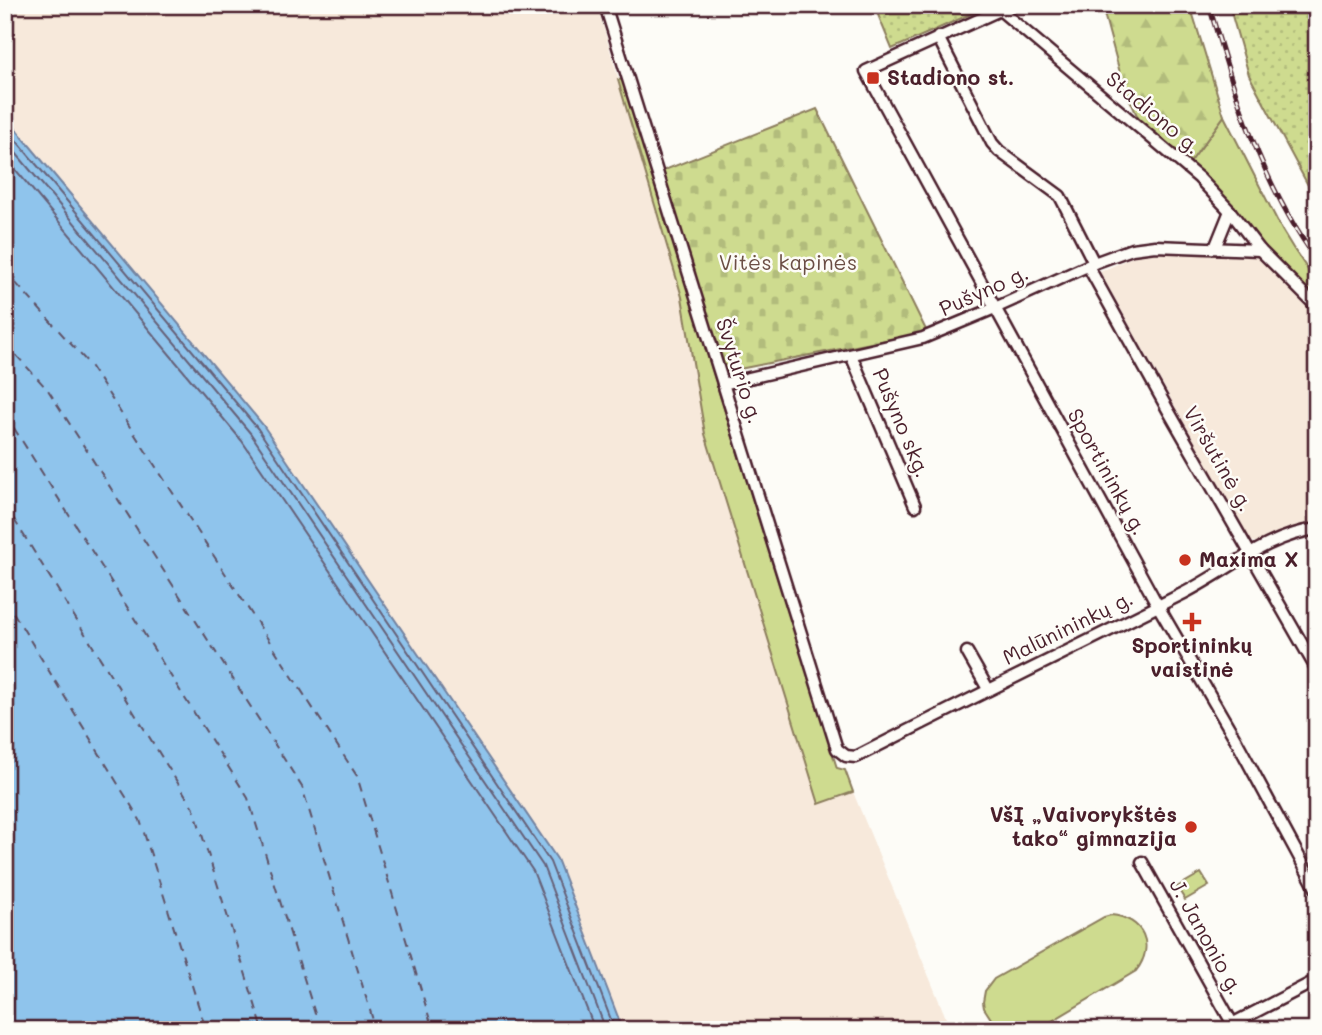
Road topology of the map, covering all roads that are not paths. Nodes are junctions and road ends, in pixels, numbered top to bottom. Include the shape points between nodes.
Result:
1 (605, 5) edge
2 (938, 37) junction
3 (866, 71) joint
4 (1230, 211) junction
5 (1215, 248) junction
6 (1260, 250) junction
7 (1091, 264) junction
8 (1317, 307) edge
9 (995, 308) junction
10 (852, 355) junction
11 (723, 384) junction
12 (915, 506) dead end
13 (1317, 529) edge
14 (1250, 555) junction
15 (1158, 606) junction
16 (967, 652) dead end
17 (1317, 670) edge
18 (988, 689) junction
19 (837, 749) joint
20 (1142, 862) dead end
21 (1317, 890) edge
22 (1317, 980) edge
23 (1234, 1027) edge

1 - 11 street, Švyturio g.
2 - 3 street, Stadiono g.
2 - 4 street, Stadiono g. via 1000,9 1199,178
2 - 7 street via 992,143 1060,196
3 - 9 street, Sportininkų g.
4 - 5 street
4 - 6 street, Stadiono g.
5 - 6 street, Pušyno g.
5 - 7 street, Pušyno g. via 1145,246
6 - 8 street, Stadiono g.
7 - 9 street, Pušyno g.
7 - 14 street, Viršutinė g.
9 - 10 street, Pušyno g. via 923,338
9 - 15 street, Sportininkų g.
10 - 11 street, Pušyno g.
10 - 12 street, Pušyno skg.
11 - 19 street, Švyturio g.
13 - 14 street, Malūnininkų g. via 1299,531
14 - 15 street, Malūnininkų g.
14 - 17 street, Viršutinė g.
15 - 18 street, Malūnininkų g.
15 - 21 street, Sportininkų g.
16 - 18 street
18 - 19 street, Malūnininkų g. via 856,757
20 - 23 street, J. Janonio g.
22 - 23 street

